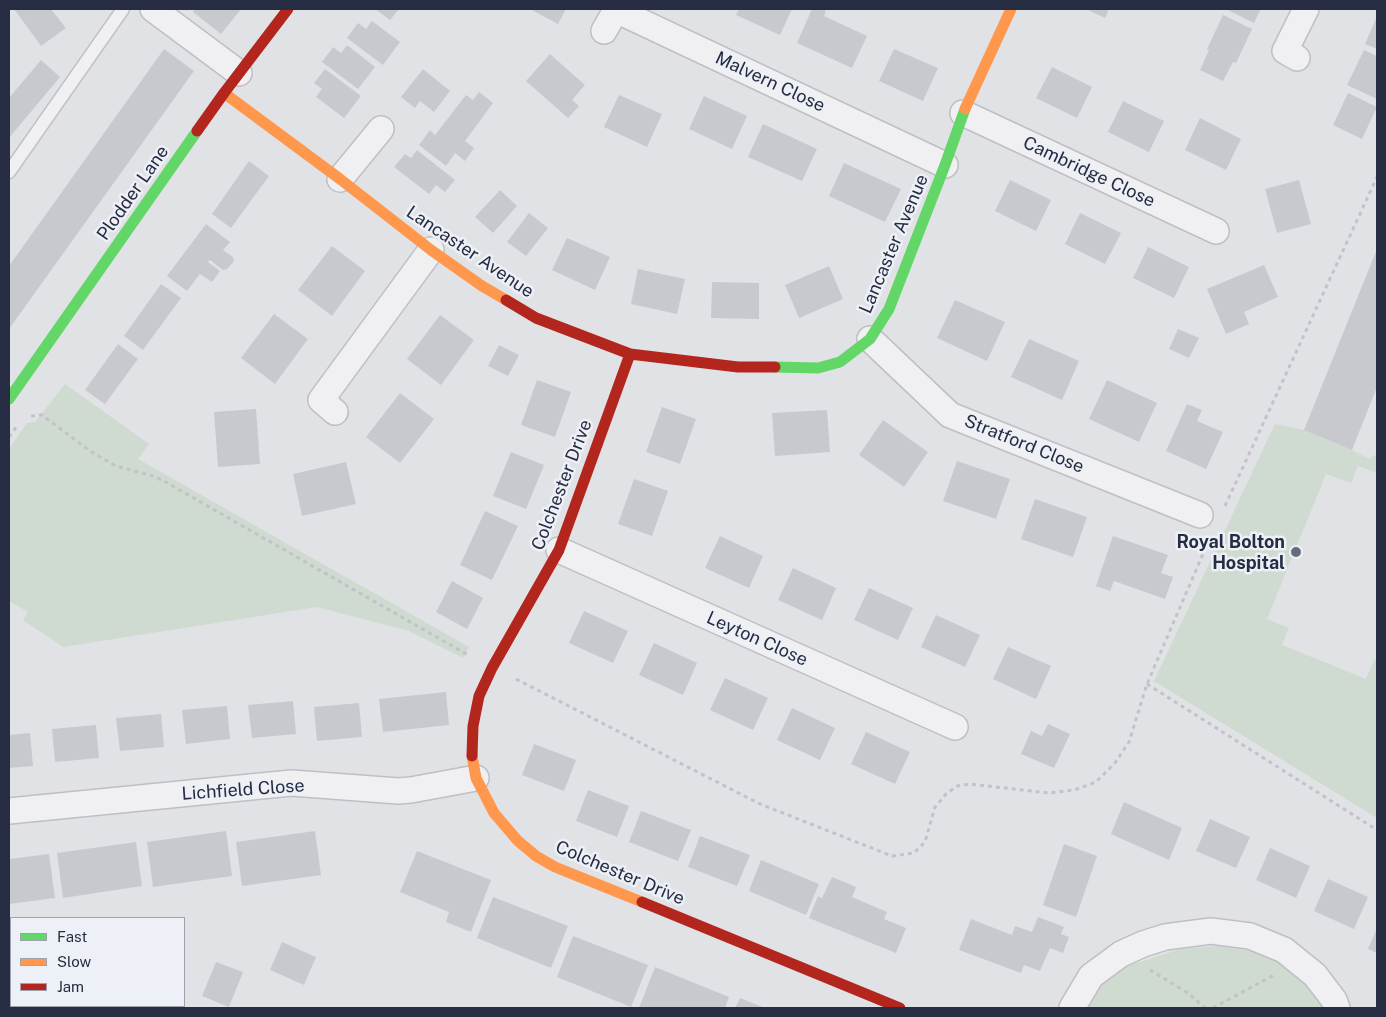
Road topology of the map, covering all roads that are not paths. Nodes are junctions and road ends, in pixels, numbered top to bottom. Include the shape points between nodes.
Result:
1 (123, 9) edge
2 (153, 9) edge
3 (288, 9) edge
4 (1011, 9) edge
5 (1306, 9) edge
6 (604, 31) dead end
7 (1297, 58) dead end
8 (239, 73) junction
9 (224, 93) junction
10 (963, 113) junction
11 (381, 129) dead end
12 (945, 165) junction
13 (9, 172) edge
14 (340, 179) junction
15 (1216, 231) dead end
16 (431, 250) junction
17 (870, 339) junction
18 (630, 354) junction
19 (14, 381) edge
20 (9, 399) edge
21 (334, 412) dead end
22 (1208, 519) road end
23 (558, 550) junction
24 (955, 727) dead end
25 (476, 778) junction
26 (9, 811) edge
27 (900, 1008) edge
28 (1072, 1008) edge
29 (1337, 1008) edge

1 - 13 lane
2 - 8 street
3 - 8 street, Plodder Lane
4 - 10 street, Lancaster Avenue
5 - 7 street via 1285,51
6 - 12 street, Malvern Close via 616,10
8 - 9 street, Plodder Lane
9 - 14 street, Lancaster Avenue
9 - 19 street, Plodder Lane
10 - 12 street, Lancaster Avenue
10 - 15 street, Cambridge Close
11 - 14 street
12 - 17 street, Lancaster Avenue via 889,309
14 - 16 street, Lancaster Avenue
16 - 18 street, Lancaster Avenue via 536,318
16 - 21 street via 320,400
17 - 18 street, Lancaster Avenue via 840,362 818,368 738,367
17 - 22 street, Stratford Close via 950,414
18 - 23 street, Colchester Drive
19 - 20 street, Plodder Lane
23 - 24 street, Leyton Close
23 - 25 street, Colchester Drive via 479,696 472,753
25 - 26 street, Lichfield Close via 398,791 292,783
25 - 27 street, Colchester Drive via 494,813 518,841 555,867
28 - 29 street via 1091,976 1121,954 1165,937 1211,931 1250,936 1284,950 1315,975

